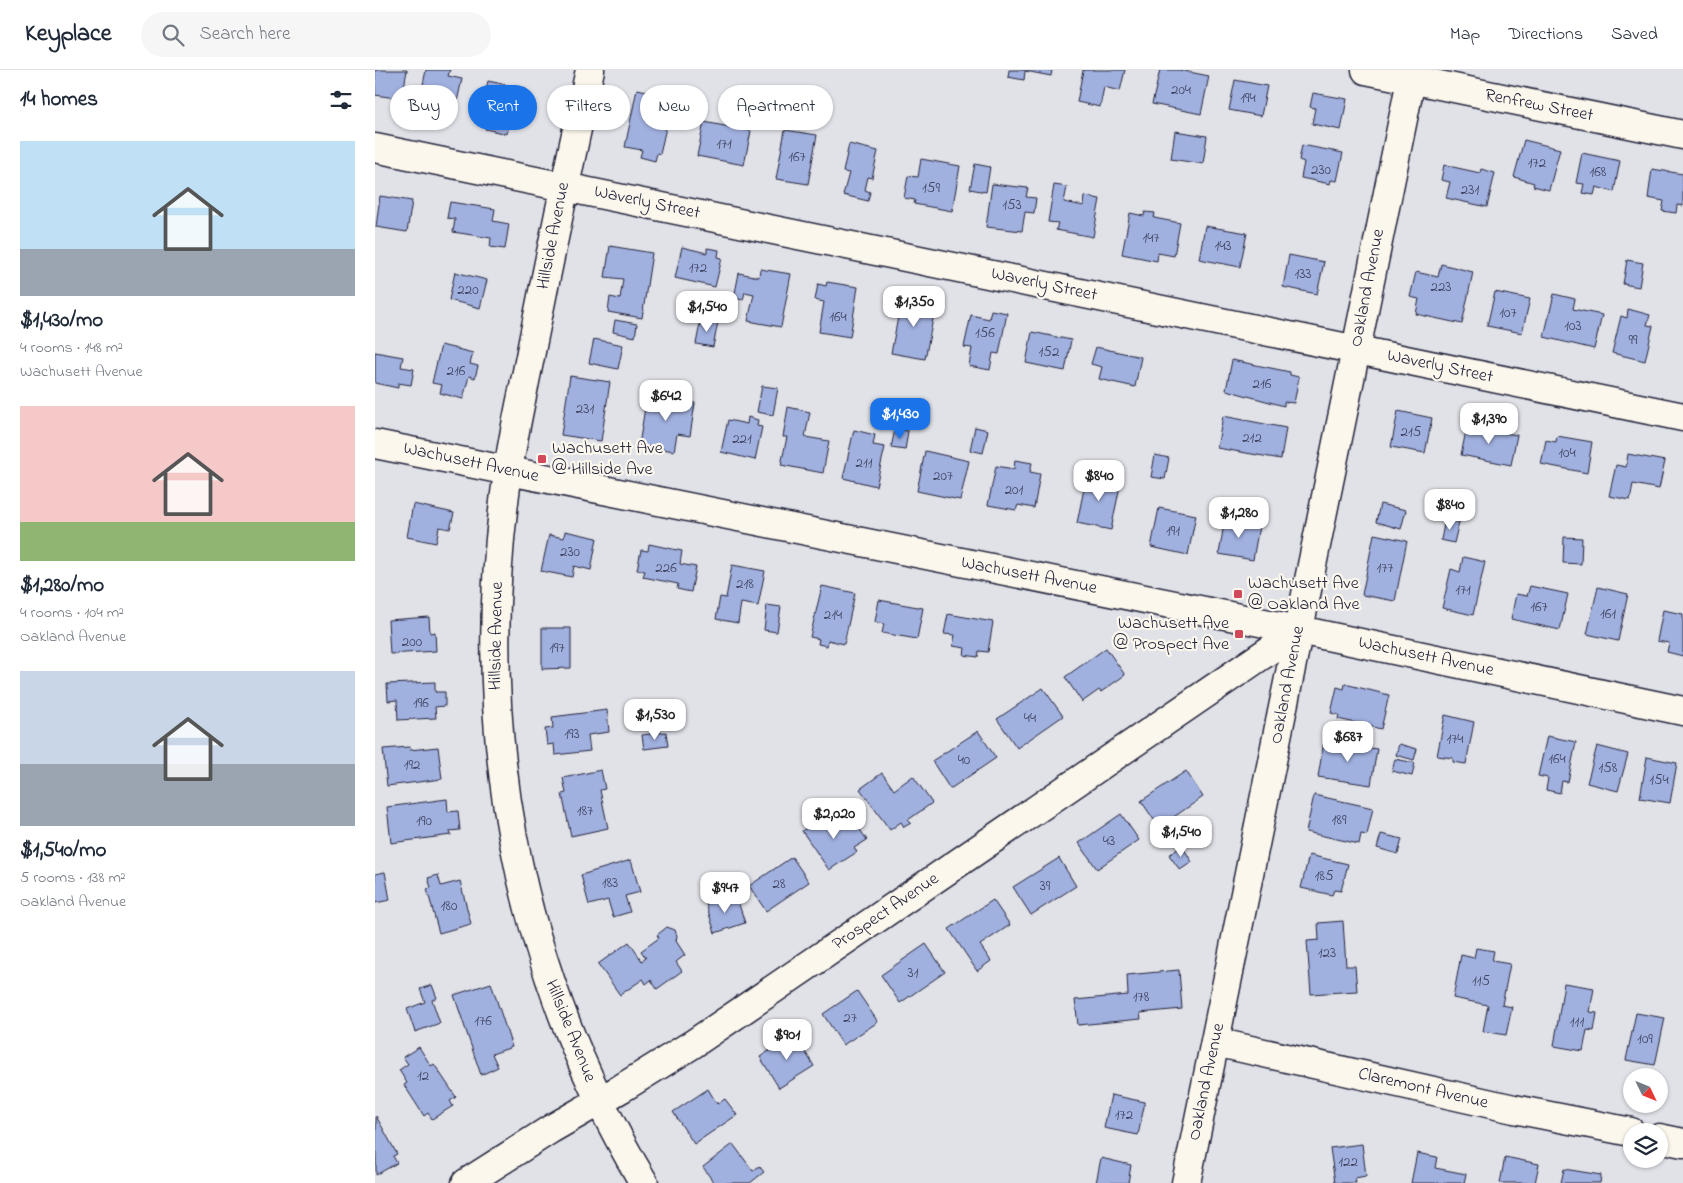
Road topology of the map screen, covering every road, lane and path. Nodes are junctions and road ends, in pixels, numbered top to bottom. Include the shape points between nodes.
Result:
1 (590, 70) edge
2 (1366, 70) edge
3 (1412, 75) edge
4 (1683, 135) edge
5 (375, 148) edge
6 (564, 186) junction
7 (1356, 349) junction
8 (1683, 417) edge
9 (375, 444) edge
10 (508, 471) junction
11 (1299, 630) junction
12 (1683, 711) edge
13 (1215, 1042) junction
14 (599, 1101) junction
15 (1623, 1130) edge
16 (1668, 1140) edge
17 (1683, 1143) edge
18 (467, 1183) edge
19 (644, 1183) edge
20 (1186, 1183) edge

1 - 6 street, Hillside Avenue
2 - 3 street, Renfrew Street
3 - 4 street, Renfrew Street
3 - 7 street, Oakland Avenue
5 - 6 street, Waverly Street
6 - 7 street, Waverly Street
6 - 10 street, Hillside Avenue
7 - 8 street, Waverly Street
7 - 11 street, Oakland Avenue
9 - 10 street, Wachusett Avenue
10 - 11 street, Wachusett Avenue
10 - 14 street, Hillside Avenue via 495,608 497,726 503,785 522,884 542,958 574,1046
11 - 12 street, Wachusett Avenue
11 - 13 street, Oakland Avenue
11 - 14 street, Prospect Avenue via 693,1044
13 - 15 street, Claremont Avenue
13 - 20 street, Oakland Avenue
14 - 18 street, Prospect Avenue
14 - 19 street, Hillside Avenue
16 - 17 street

